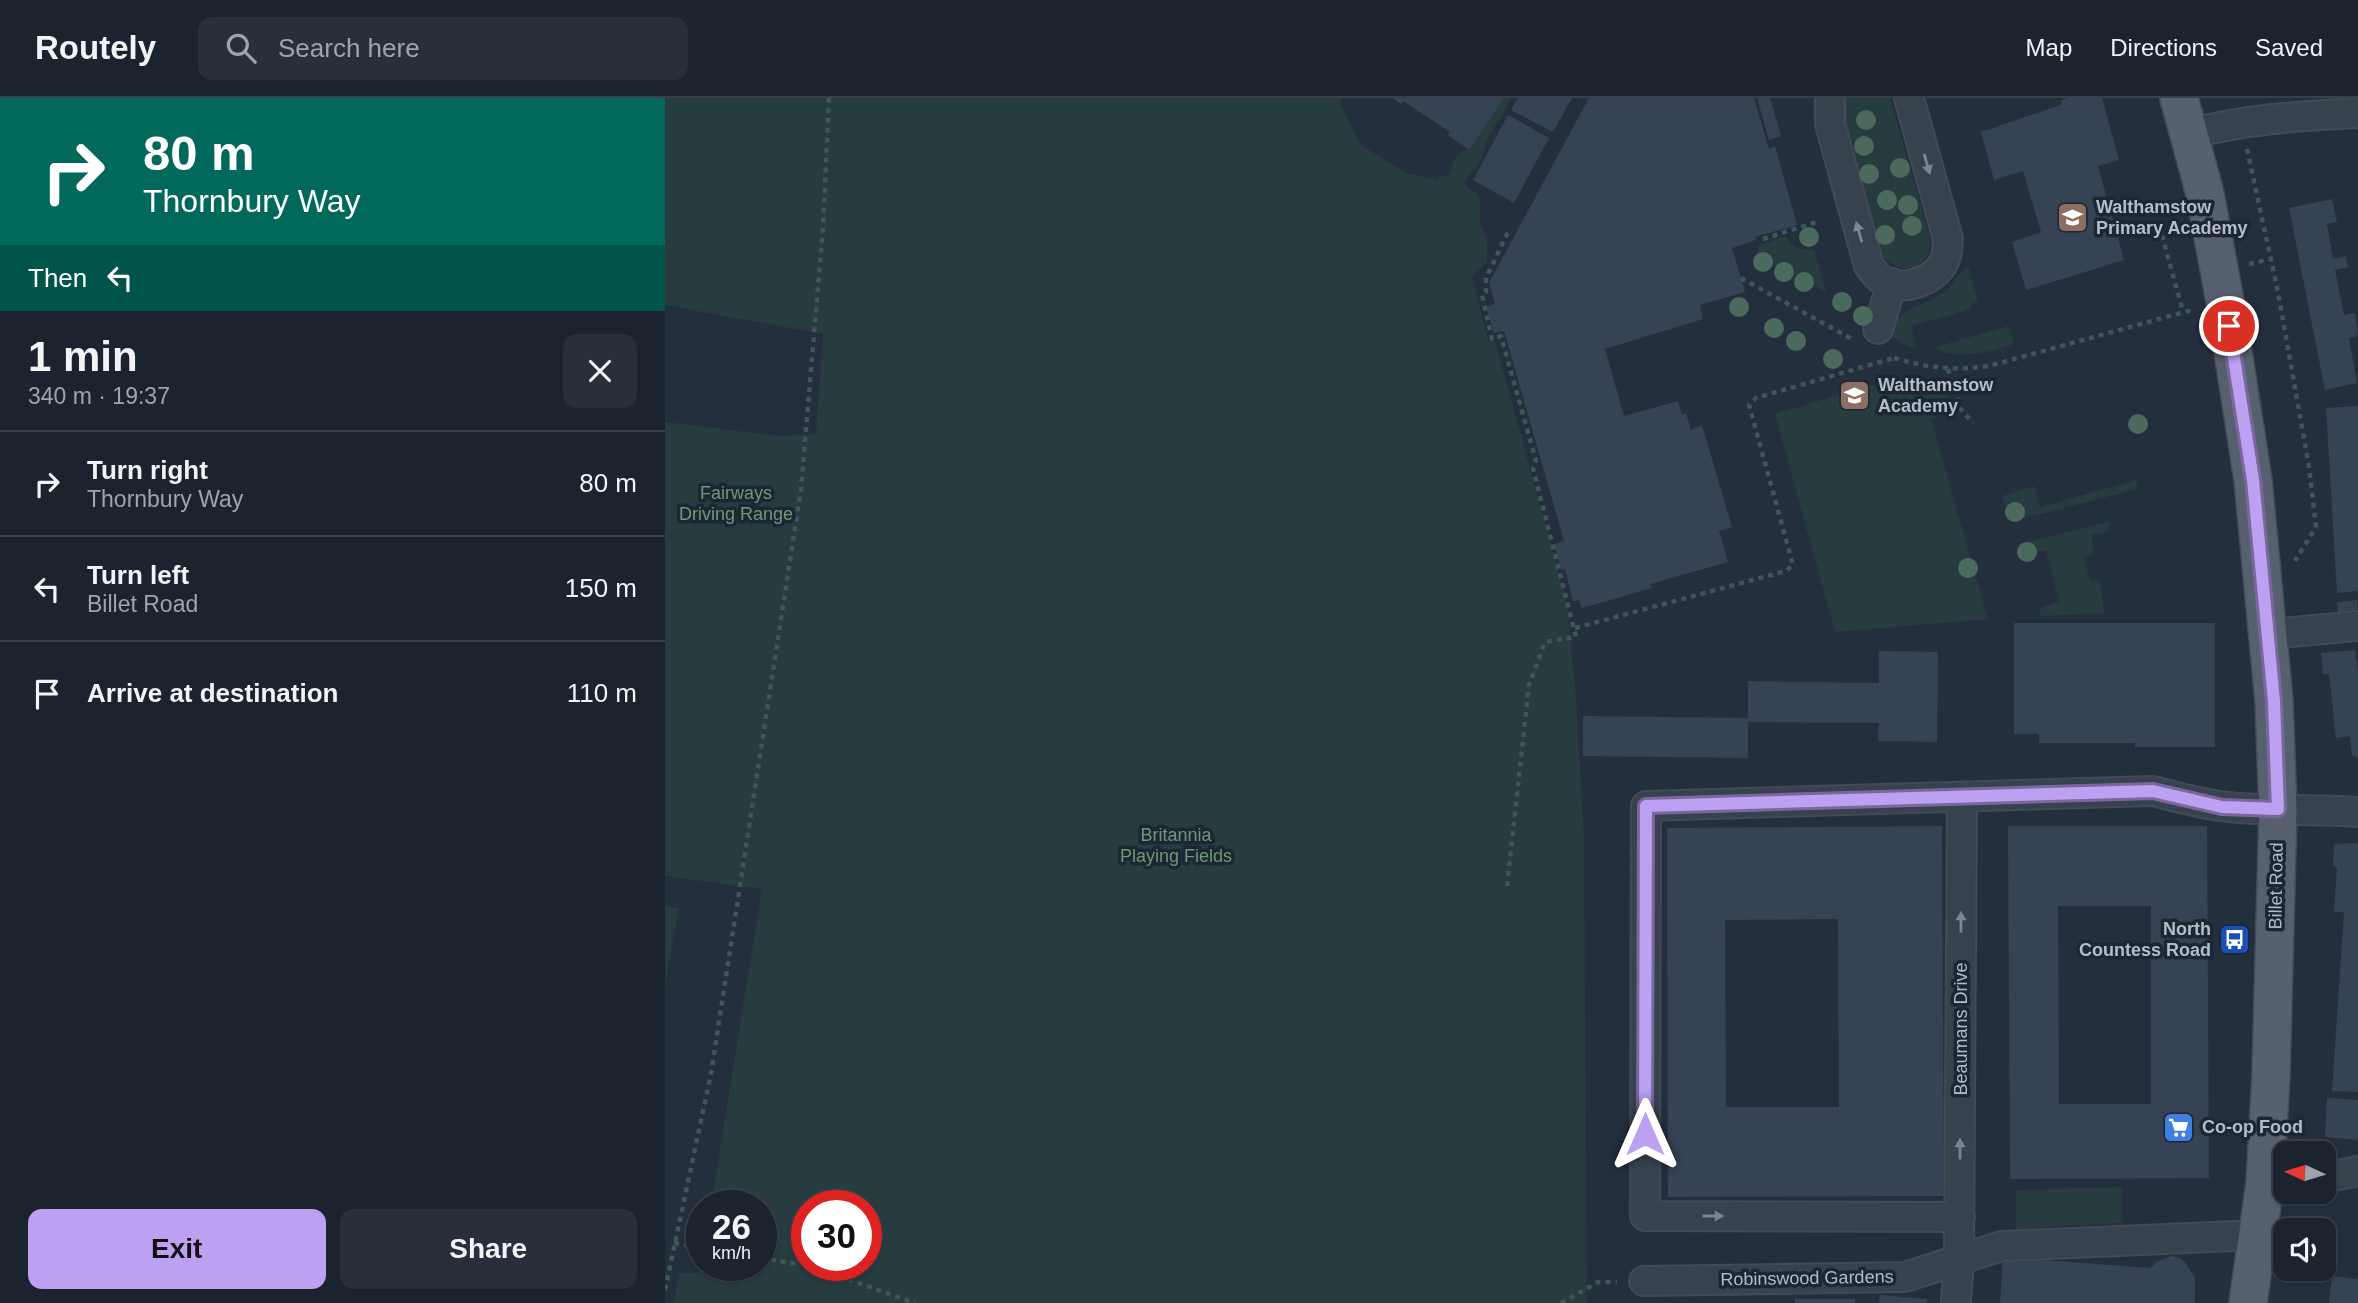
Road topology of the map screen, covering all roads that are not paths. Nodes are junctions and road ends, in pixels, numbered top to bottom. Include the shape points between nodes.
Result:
1 (1830, 98) edge
2 (1909, 98) edge
3 (2179, 98) edge
4 (2358, 113) edge
5 (2189, 134) junction
6 (1892, 284) junction
7 (1873, 342) road end
8 (2358, 626) edge
9 (2269, 634) junction
10 (1962, 798) junction
11 (2278, 809) junction
12 (2358, 812) edge
13 (2273, 1141) edge
14 (2358, 1171) edge
15 (2336, 1176) edge
16 (2273, 1188) edge
17 (1959, 1217) junction
18 (2258, 1236) junction
19 (1959, 1260) junction
20 (1644, 1281) road end
21 (1955, 1303) edge
22 (2248, 1303) edge

6 -> 1 street via 1868,266 1830,124
2 -> 6 street via 1948,239 1946,258 1937,272 1920,282
3 - 5 main road, Billet Road
4 - 5 street via 2233,124
5 - 9 main road, Billet Road via 2227,313 2253,480
6 - 7 street
8 - 9 street
9 - 11 main road, Billet Road
10 - 11 street via 2153,791 2222,807
17 -> 10 street, Beaumans Drive
10 -> 17 street via 1646,806 1645,1216
11 - 12 street
11 - 13 main road, Billet Road
14 - 15 street
16 - 18 main road, Billet Road
17 - 19 street, Beaumans Drive
18 - 19 street, Robinswood Gardens via 2001,1246
18 - 22 main road, Billet Road
19 - 20 street, Robinswood Gardens via 1905,1277
19 - 21 street, Beaumans Drive

